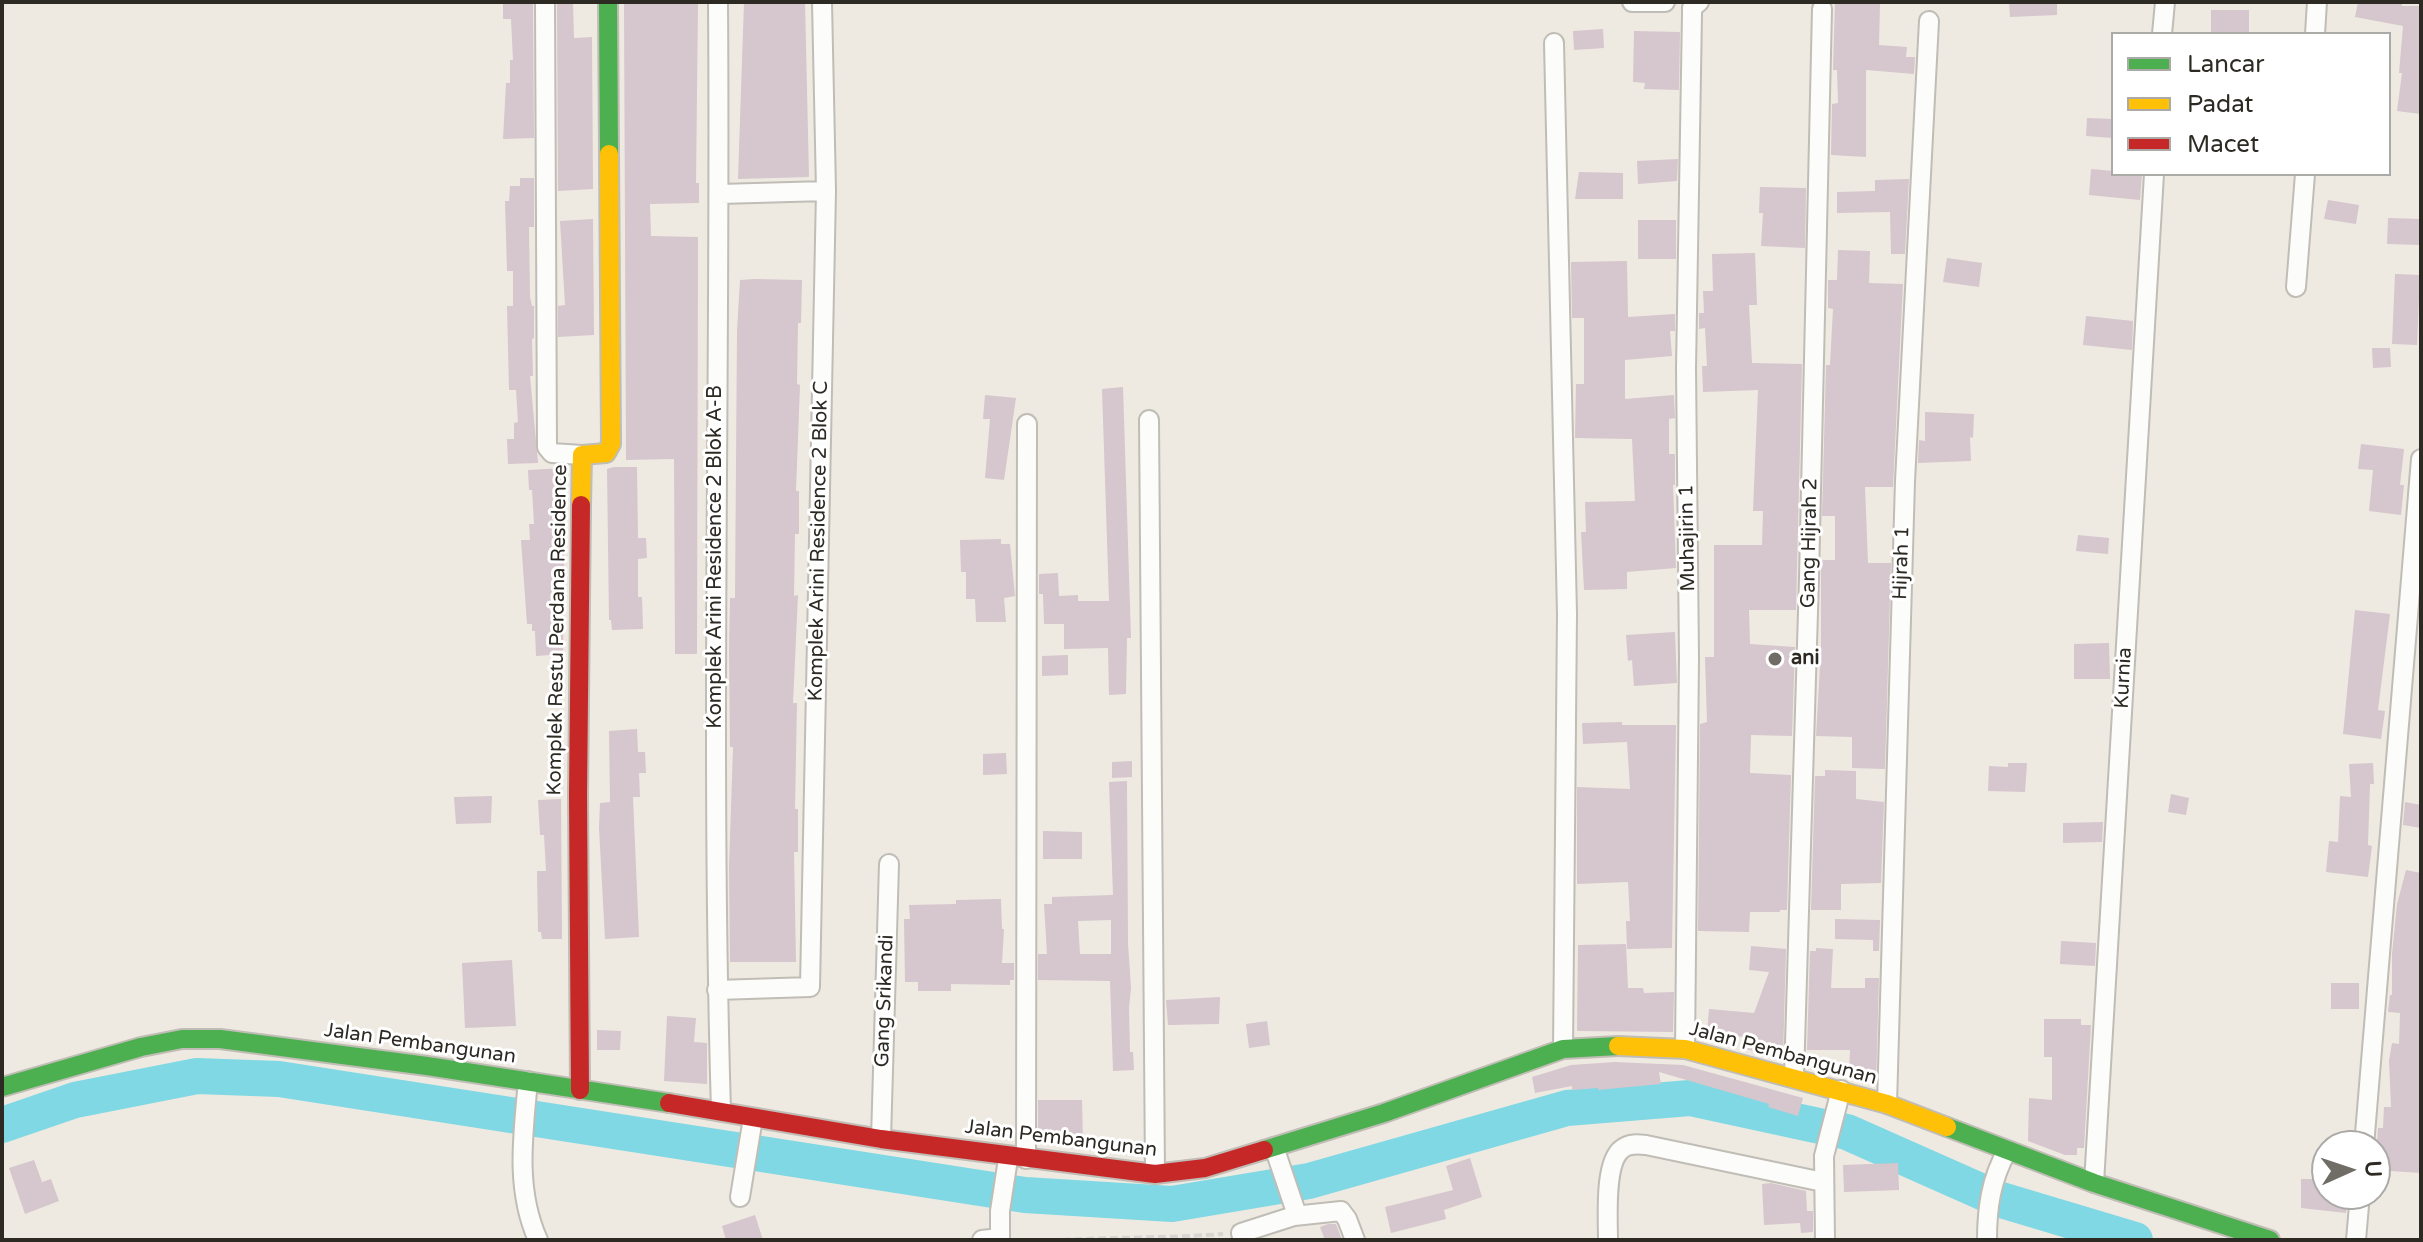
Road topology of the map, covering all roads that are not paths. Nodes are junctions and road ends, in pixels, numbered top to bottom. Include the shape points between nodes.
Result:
1 (545, 2) edge
2 (608, 2) edge
3 (718, 2) edge
4 (822, 2) edge
5 (1632, 2) edge
6 (1665, 2) edge
7 (1699, 2) edge
8 (2165, 2) edge
9 (2317, 2) edge
10 (1822, 9) dead end
11 (1929, 21) dead end
12 (2162, 32) edge
13 (2315, 32) edge
14 (1554, 43) dead end
15 (2154, 176) edge
16 (2305, 176) edge
17 (826, 191) junction
18 (720, 194) junction
19 (2296, 287) dead end
20 (1149, 420) dead end
21 (1027, 424) dead end
22 (582, 455) junction
23 (2421, 459) edge
24 (889, 864) dead end
25 (717, 990) junction
26 (1563, 1049) junction
27 (1685, 1049) junction
28 (1794, 1077) junction
29 (2, 1087) edge
30 (527, 1088) junction
31 (580, 1090) junction
32 (1841, 1090) junction
33 (1887, 1104) junction
34 (721, 1111) junction
35 (754, 1117) junction
36 (2365, 1130) edge
37 (881, 1139) junction
38 (2007, 1151) junction
39 (1277, 1155) junction
40 (1014, 1158) junction
41 (1155, 1174) junction
42 (1823, 1182) junction
43 (2094, 1183) junction
44 (740, 1197) dead end
45 (1293, 1208) junction
46 (2359, 1210) edge
47 (1242, 1236) edge
48 (2264, 1239) edge
49 (538, 1240) edge
50 (982, 1240) edge
51 (1355, 1240) edge
52 (1608, 1240) edge
53 (1825, 1240) edge
54 (1987, 1240) edge
55 (2356, 1240) edge

1 - 22 street via 547,447 552,453
2 - 22 street, Komplek Restu Perdana Residence via 611,444 606,453
3 - 18 street, Komplek Arini Residence 2 Blok A-B
4 - 17 street, Komplek Arini Residence 2 Blok C
5 - 6 street
7 - 27 street, Muhajirin 1 via 1692,8 1686,368
8 - 12 street
9 - 13 street
10 - 28 street, Gang Hijrah 2
11 - 33 street, Hijrah 1 via 1905,481
14 - 26 street via 1567,614
15 - 43 street, Kurnia
16 - 19 street
17 - 18 street
17 - 25 street, Komplek Arini Residence 2 Blok C via 810,987
18 - 25 street, Komplek Arini Residence 2 Blok A-B
20 - 41 street
21 - 40 street
22 - 31 street, Komplek Restu Perdana Residence
23 - 36 street
24 - 37 street, Gang Srikandi
25 - 34 street, Komplek Arini Residence 2 Blok A-B
26 - 27 street, Jalan Pembangunan
26 - 39 street, Jalan Pembangunan
27 - 28 street, Jalan Pembangunan
28 - 32 street, Jalan Pembangunan
29 - 30 street, Jalan Pembangunan via 141,1047 220,1039
30 - 31 street, Jalan Pembangunan
30 - 49 street via 521,1143 524,1197
31 - 34 street, Jalan Pembangunan
32 - 33 street, Jalan Pembangunan
32 - 42 street via 1824,1156
33 - 38 street, Jalan Pembangunan
34 - 35 street, Jalan Pembangunan
35 - 37 street, Jalan Pembangunan
35 - 44 street
37 - 40 street, Jalan Pembangunan
38 - 43 street, Jalan Pembangunan
38 - 54 street via 1996,1170
39 - 41 street, Jalan Pembangunan
39 - 45 street
40 - 41 street, Jalan Pembangunan
40 - 50 street via 1000,1211 1000,1238
42 - 52 street via 1630,1144 1619,1150 1610,1166
42 - 53 street
43 - 48 street, Jalan Pembangunan
45 - 47 street
45 - 51 street via 1341,1211
46 - 55 street

